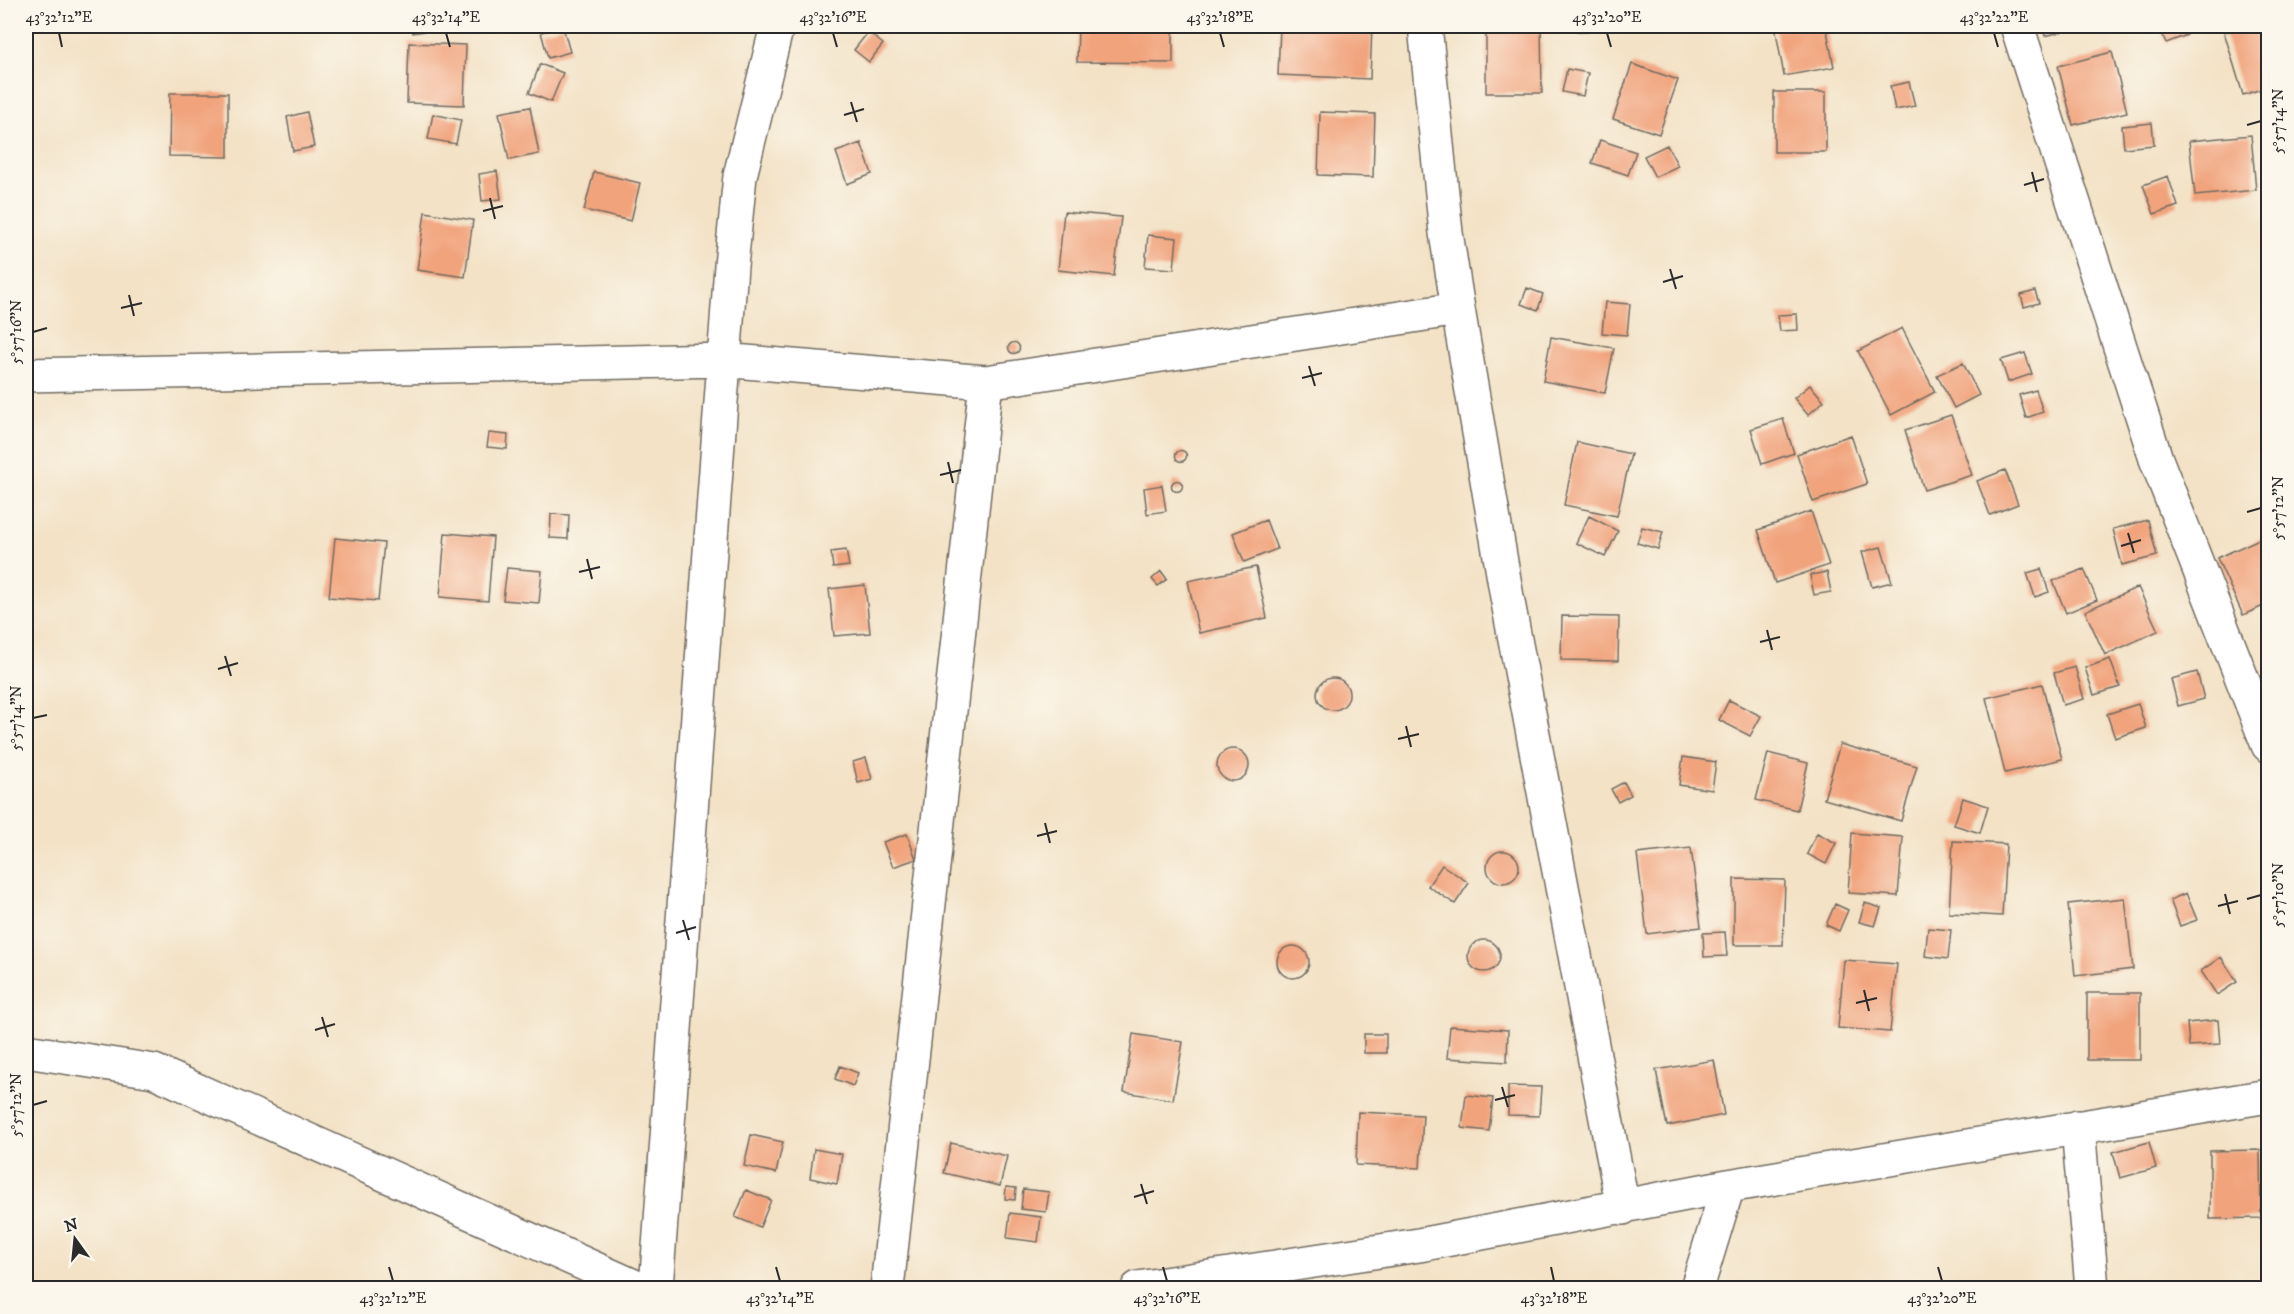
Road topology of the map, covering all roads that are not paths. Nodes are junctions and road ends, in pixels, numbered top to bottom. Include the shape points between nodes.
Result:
1 (777, 26) edge
2 (1425, 26) edge
3 (2017, 26) edge
4 (1458, 309) junction
5 (722, 360) junction
6 (26, 375) edge
7 (986, 382) junction
8 (2268, 745) edge
9 (26, 1051) edge
10 (2268, 1096) edge
11 (2078, 1127) junction
12 (1728, 1186) junction
13 (1623, 1208) junction
14 (638, 1288) edge
15 (656, 1288) edge
16 (887, 1288) edge
17 (1138, 1288) edge
18 (1697, 1288) edge
19 (2092, 1288) edge

1 - 5 street via 740,176
2 - 4 street via 1446,233
3 - 8 street via 2156,459
4 - 7 street
4 - 13 street via 1510,609
5 - 6 street
5 - 7 street
5 - 15 street
7 - 16 street
9 - 14 street via 154,1071
10 - 11 street
11 - 12 street
11 - 19 street
12 - 13 street
12 - 18 street
13 - 17 street via 1419,1245

